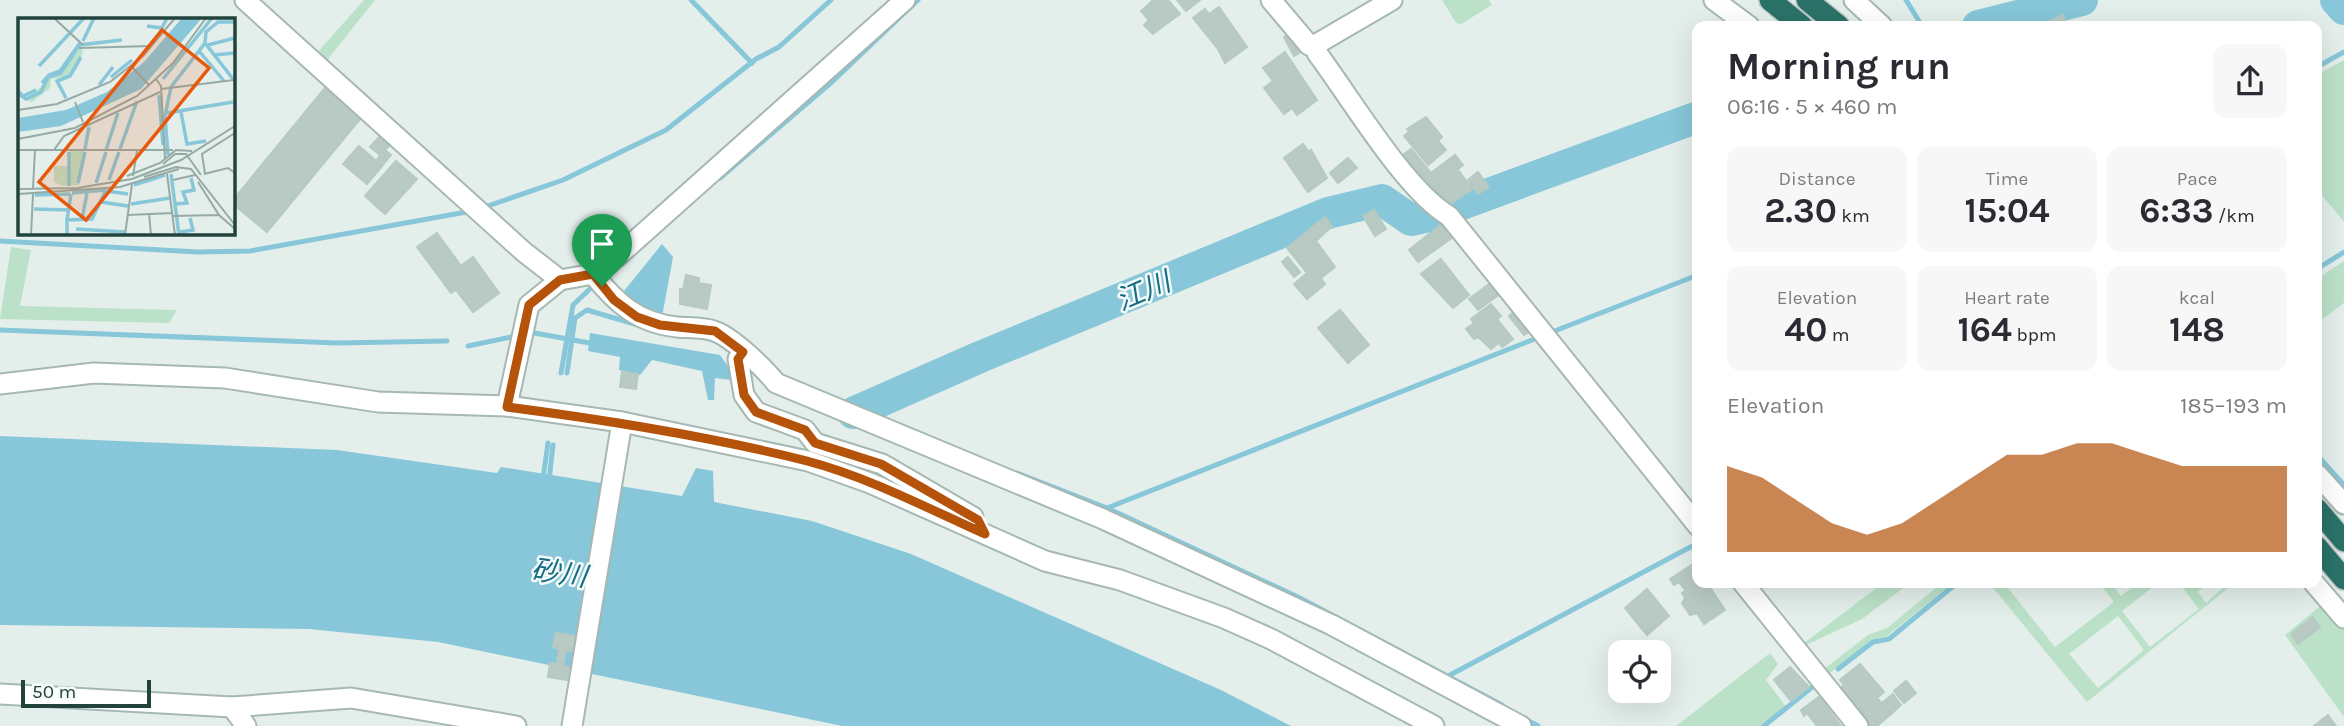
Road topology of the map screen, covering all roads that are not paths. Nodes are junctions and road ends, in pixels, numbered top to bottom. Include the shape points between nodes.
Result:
1 (245, 0) edge
2 (905, 0) edge
3 (1271, 0) edge
4 (1392, 0) edge
5 (1714, 0) edge
6 (1770, 0) edge
7 (1807, 0) edge
8 (1854, 0) edge
9 (1742, 21) edge
10 (1796, 21) edge
11 (1833, 21) edge
12 (1877, 21) edge
13 (1315, 45) junction
14 (597, 279) junction
15 (560, 280) junction
16 (743, 352) junction
17 (0, 384) edge
18 (507, 407) junction
19 (620, 432) junction
20 (2322, 480) edge
21 (2344, 505) edge
22 (2322, 515) edge
23 (1692, 519) edge
24 (985, 534) junction
25 (2344, 541) edge
26 (2322, 553) edge
27 (2344, 579) edge
28 (1747, 588) edge
29 (2318, 588) edge
30 (2344, 618) edge
31 (0, 694) edge
32 (232, 707) junction
33 (572, 722) edge
34 (246, 726) edge
35 (516, 726) edge
36 (1434, 726) edge
37 (1521, 726) edge
38 (1858, 726) edge

1 - 15 street
2 - 14 street
3 - 13 street via 1304,40
4 - 13 street
5 - 9 street
6 - 10 highway
7 - 11 highway
8 - 12 street
13 - 23 street via 1403,171 1449,216
14 - 15 street
14 - 16 street via 614,300 637,317 660,325 715,331
15 - 18 street via 529,305
16 - 24 street via 738,359 744,395 756,412 805,430 815,443 881,464 978,520
16 - 37 street via 759,362 776,383 1115,525 1332,625
17 - 18 street via 94,373 225,377 378,402
18 - 19 street
19 - 24 street via 808,461
19 - 33 street
20 - 21 street
22 - 25 highway
24 - 36 street via 1045,561 1120,580 1224,618
26 - 27 highway
28 - 38 street
29 - 30 street
31 - 32 street
32 - 34 street
32 - 35 street via 351,698

